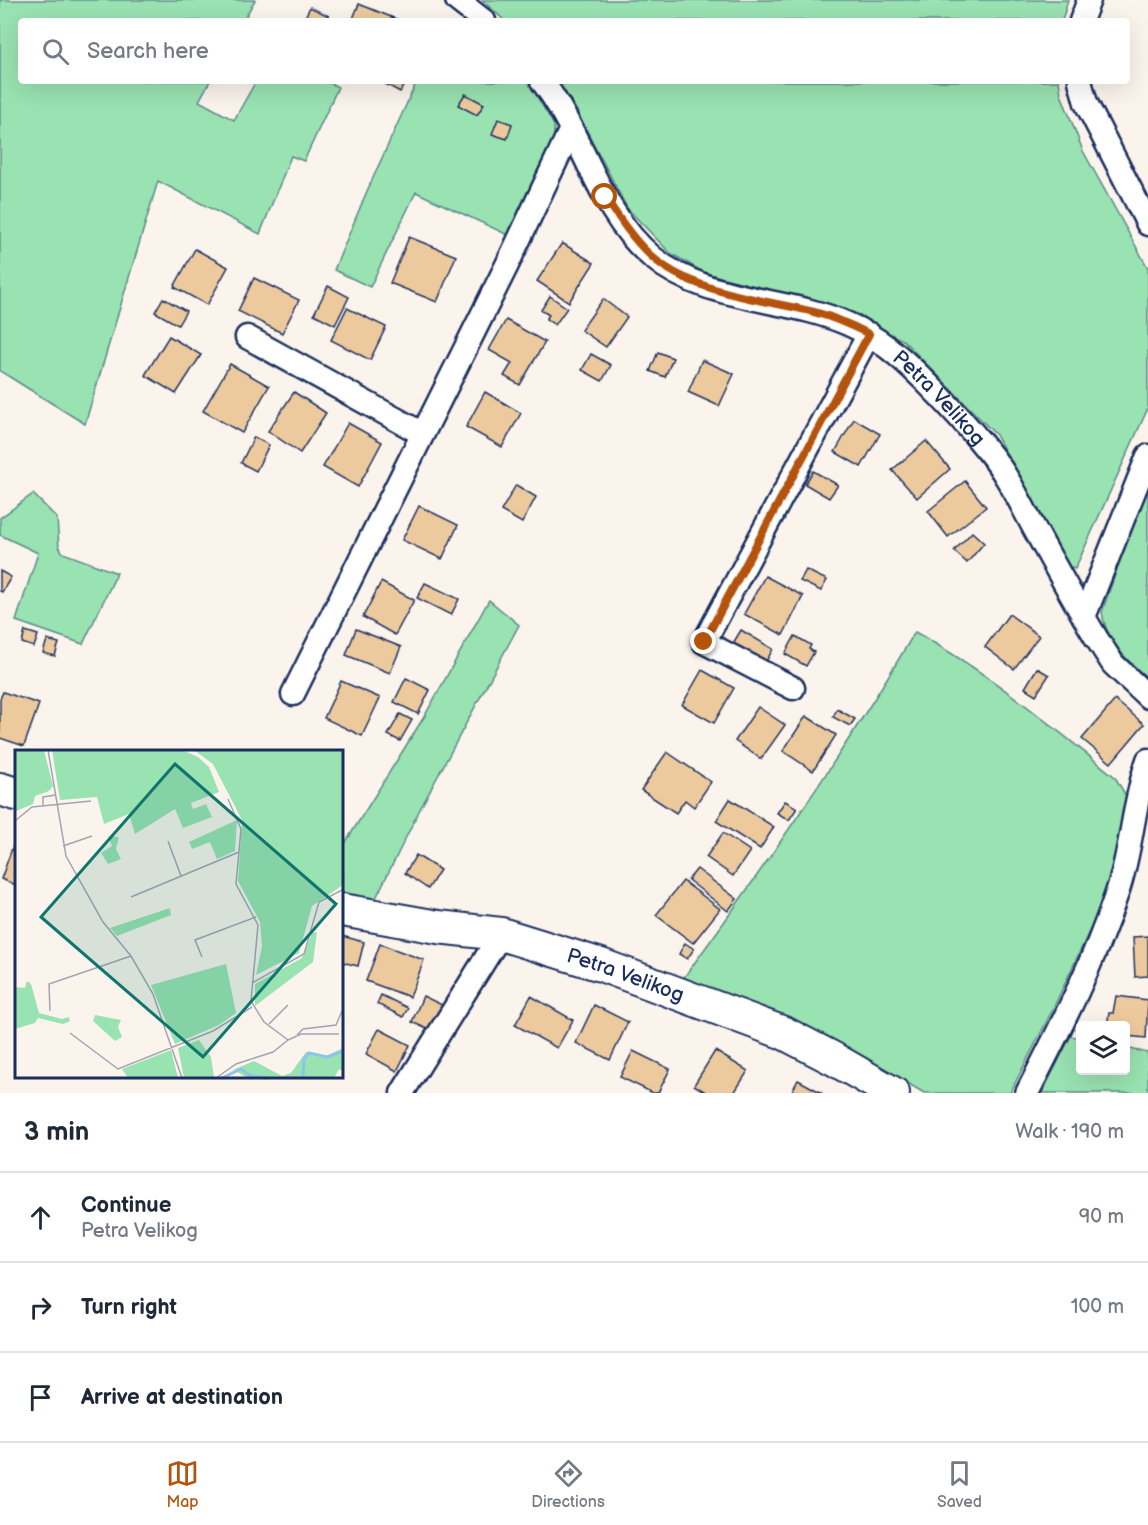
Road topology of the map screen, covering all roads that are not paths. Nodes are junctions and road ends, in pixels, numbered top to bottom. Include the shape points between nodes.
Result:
1 (457, 0) edge
2 (1089, 0) edge
3 (480, 18) edge
4 (1082, 18) edge
5 (544, 84) edge
6 (1081, 84) edge
7 (571, 129) junction
8 (1148, 224) edge
9 (869, 334) junction
10 (247, 337) dead end
11 (422, 433) junction
12 (1148, 456) edge
13 (1084, 617) junction
14 (793, 688) dead end
15 (292, 694) dead end
16 (1148, 697) edge
17 (1148, 760) edge
18 (0, 789) edge
19 (15, 794) edge
20 (344, 910) edge
21 (501, 934) junction
22 (402, 1093) edge
23 (893, 1093) edge
24 (1027, 1093) edge

1 - 3 street
2 - 4 street
5 - 7 street, Petra Velikog
6 - 8 street via 1086,102
7 - 9 street, Petra Velikog via 605,197 628,232 674,273 733,295 815,312
7 - 11 street
9 - 13 street, Petra Velikog via 904,359 989,452
9 - 14 street via 704,642
10 - 11 street
11 - 15 street
12 - 13 street
13 - 16 street, Petra Velikog via 1113,664
17 - 24 street via 1118,893
18 - 19 street
20 - 21 street, Petra Velikog
21 - 22 street
21 - 23 street, Petra Velikog via 601,964 774,1029

